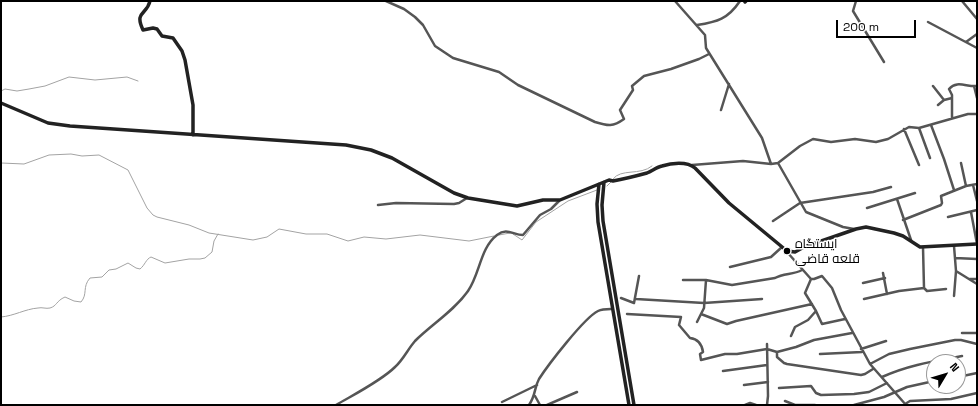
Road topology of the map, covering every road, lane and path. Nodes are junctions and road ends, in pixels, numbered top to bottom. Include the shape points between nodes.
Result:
1 (150, 1) edge
2 (386, 1) edge
3 (675, 1) edge
4 (740, 1) edge
5 (856, 1) edge
6 (962, 1) edge
7 (977, 18) edge
8 (928, 22) dead end
9 (696, 25) junction
10 (977, 34) edge
11 (966, 42) junction
12 (977, 48) edge
13 (709, 54) junction
14 (884, 62) dead end
15 (729, 83) junction
16 (933, 86) dead end
17 (976, 86) edge
18 (952, 98) junction
19 (977, 98) edge
20 (944, 100) junction
21 (1, 103) edge
22 (938, 105) dead end
23 (721, 110) dead end
24 (977, 114) edge
25 (952, 118) junction
26 (931, 125) junction
27 (919, 128) junction
28 (904, 129) junction
29 (193, 135) junction
30 (930, 158) dead end
31 (778, 163) junction
32 (962, 163) dead end
33 (771, 164) junction
34 (692, 165) junction
35 (919, 165) dead end
36 (604, 182) junction
37 (599, 184) junction
38 (977, 184) edge
39 (973, 185) junction
40 (966, 186) junction
41 (891, 187) dead end
42 (954, 190) junction
43 (915, 194) dead end
44 (468, 198) junction
45 (897, 199) junction
46 (560, 200) junction
47 (977, 201) edge
48 (800, 203) junction
49 (378, 205) dead end
50 (867, 208) dead end
51 (977, 210) edge
52 (971, 212) junction
53 (948, 217) dead end
54 (773, 220) dead end
55 (903, 220) junction
56 (856, 229) junction
57 (912, 243) junction
58 (977, 244) edge
59 (954, 246) junction
60 (782, 247) junction
61 (922, 247) junction
62 (787, 251) junction
63 (955, 258) junction
64 (977, 260) edge
65 (730, 267) dead end
66 (802, 270) junction
67 (956, 271) junction
68 (883, 272) dead end
69 (639, 276) dead end
70 (885, 278) junction
71 (811, 279) junction
72 (969, 279) junction
73 (977, 279) edge
74 (684, 280) dead end
75 (706, 280) junction
76 (863, 283) dead end
77 (977, 284) edge
78 (924, 288) junction
79 (946, 289) dead end
80 (887, 294) junction
81 (954, 296) dead end
82 (621, 298) dead end
83 (636, 299) junction
84 (762, 299) dead end
85 (864, 299) dead end
86 (704, 303) junction
87 (812, 304) junction
88 (611, 309) dead end
89 (816, 311) junction
90 (627, 314) dead end
91 (701, 314) junction
92 (845, 319) junction
93 (697, 322) dead end
94 (852, 333) junction
95 (962, 333) dead end
96 (977, 333) edge
97 (791, 336) dead end
98 (886, 341) dead end
99 (767, 344) dead end
100 (977, 344) edge
101 (768, 349) junction
102 (861, 350) junction
103 (777, 352) junction
104 (820, 354) dead end
105 (926, 363) edge
106 (870, 364) junction
107 (767, 365) junction
108 (873, 369) junction
109 (723, 371) dead end
110 (977, 373) edge
111 (966, 375) edge
112 (882, 377) junction
113 (768, 382) junction
114 (887, 383) junction
115 (926, 383) edge
116 (537, 385) junction
117 (744, 385) dead end
118 (779, 388) dead end
119 (577, 392) dead end
120 (894, 393) junction
121 (977, 393) edge
122 (535, 396) junction
123 (785, 401) dead end
124 (502, 402) dead end
125 (905, 404) edge
126 (336, 405) edge
127 (529, 405) edge
128 (540, 405) edge
129 (547, 405) edge
130 (628, 405) edge
131 (634, 405) edge
132 (745, 405) edge
133 (756, 405) edge
134 (767, 405) edge
135 (815, 405) edge
136 (854, 405) edge

1 - 29 street via 141,14 140,22 143,30 157,29 162,36 173,38 182,51 193,105
2 - 13 street via 404,8 415,17 424,26 435,46 453,58 499,72 518,85 595,122 609,126 624,119 620,110 632,86 644,76 671,69
3 - 9 street
4 - 9 street via 723,19
5 - 14 street via 853,11
6 - 7 street
8 - 11 street
9 - 13 street via 705,35
10 - 11 street
11 - 12 street
13 - 15 street
15 - 23 street
15 - 33 street via 762,138
16 - 20 street
17 - 18 street via 957,83 948,90
17 - 19 street
18 - 20 street
18 - 25 street
20 - 22 street
21 - 29 street via 48,123
24 - 25 street
25 - 26 street
26 - 27 street
26 - 42 street
27 - 28 street
27 - 30 street
28 - 31 street via 876,142 855,139 830,142 814,139
28 - 35 street
29 - 44 street via 346,145 371,150 392,158 454,193
31 - 33 street
31 - 48 street
32 - 40 street
33 - 34 street via 743,161
34 - 36 street via 670,164
34 - 60 street via 729,203
36 - 37 street
36 - 131 street via 603,221
37 - 46 street
37 - 130 street via 598,222
38 - 39 street
39 - 40 street
39 - 47 street
40 - 42 street
41 - 48 street
42 - 55 street via 941,196 941,204
43 - 45 street
44 - 46 street via 517,206 544,200
44 - 49 street via 454,204
45 - 50 street
45 - 55 street
46 - 126 street via 551,210 540,214 523,235 505,231 496,236 488,245 469,290 454,308 415,341 394,367
48 - 54 street
48 - 56 street via 806,212 843,227
51 - 52 street
52 - 53 street
52 - 58 street
55 - 57 street
56 - 57 street via 866,227 894,233
56 - 62 street via 795,252
57 - 61 street
58 - 59 street
59 - 61 street
59 - 63 street
60 - 62 street
60 - 65 street via 771,257
61 - 78 street
62 - 66 street
63 - 64 street
63 - 67 street
66 - 71 street
66 - 75 street via 795,274 732,286
67 - 72 street
67 - 81 street
68 - 70 street
69 - 83 street
70 - 76 street
70 - 80 street
71 - 87 street via 805,293
71 - 92 street via 822,276 826,280
72 - 73 street
72 - 77 street
74 - 75 street
75 - 86 street
78 - 79 street via 927,291
78 - 80 street via 899,290
80 - 85 street
82 - 83 street via 634,303
83 - 86 street
84 - 86 street
86 - 91 street
87 - 89 street
87 - 91 street via 728,324
88 - 116 street via 598,311 586,321 557,355
89 - 92 street via 822,324
89 - 97 street via 808,320 795,327
90 - 101 street via 681,317 680,325 690,338 700,344 704,352 700,354 701,360 725,354
91 - 93 street
92 - 94 street
94 - 102 street
94 - 103 street via 814,340
95 - 96 street
98 - 102 street
99 - 101 street
100 - 106 street via 955,340 910,348 889,354
101 - 103 street
101 - 107 street
102 - 104 street
102 - 106 street
103 - 108 street via 777,357 784,363 798,366 861,375
105 - 112 street via 897,370
106 - 108 street
107 - 109 street
107 - 113 street
108 - 112 street
110 - 111 street
112 - 114 street
113 - 117 street
113 - 134 street
114 - 118 street via 869,392 854,394 821,395 811,386
114 - 120 street
115 - 120 street
116 - 122 street
116 - 124 street
119 - 129 street
120 - 125 street
120 - 136 street
121 - 125 street via 951,399 910,401
122 - 127 street
122 - 128 street
123 - 135 street via 795,405
132 - 133 street

